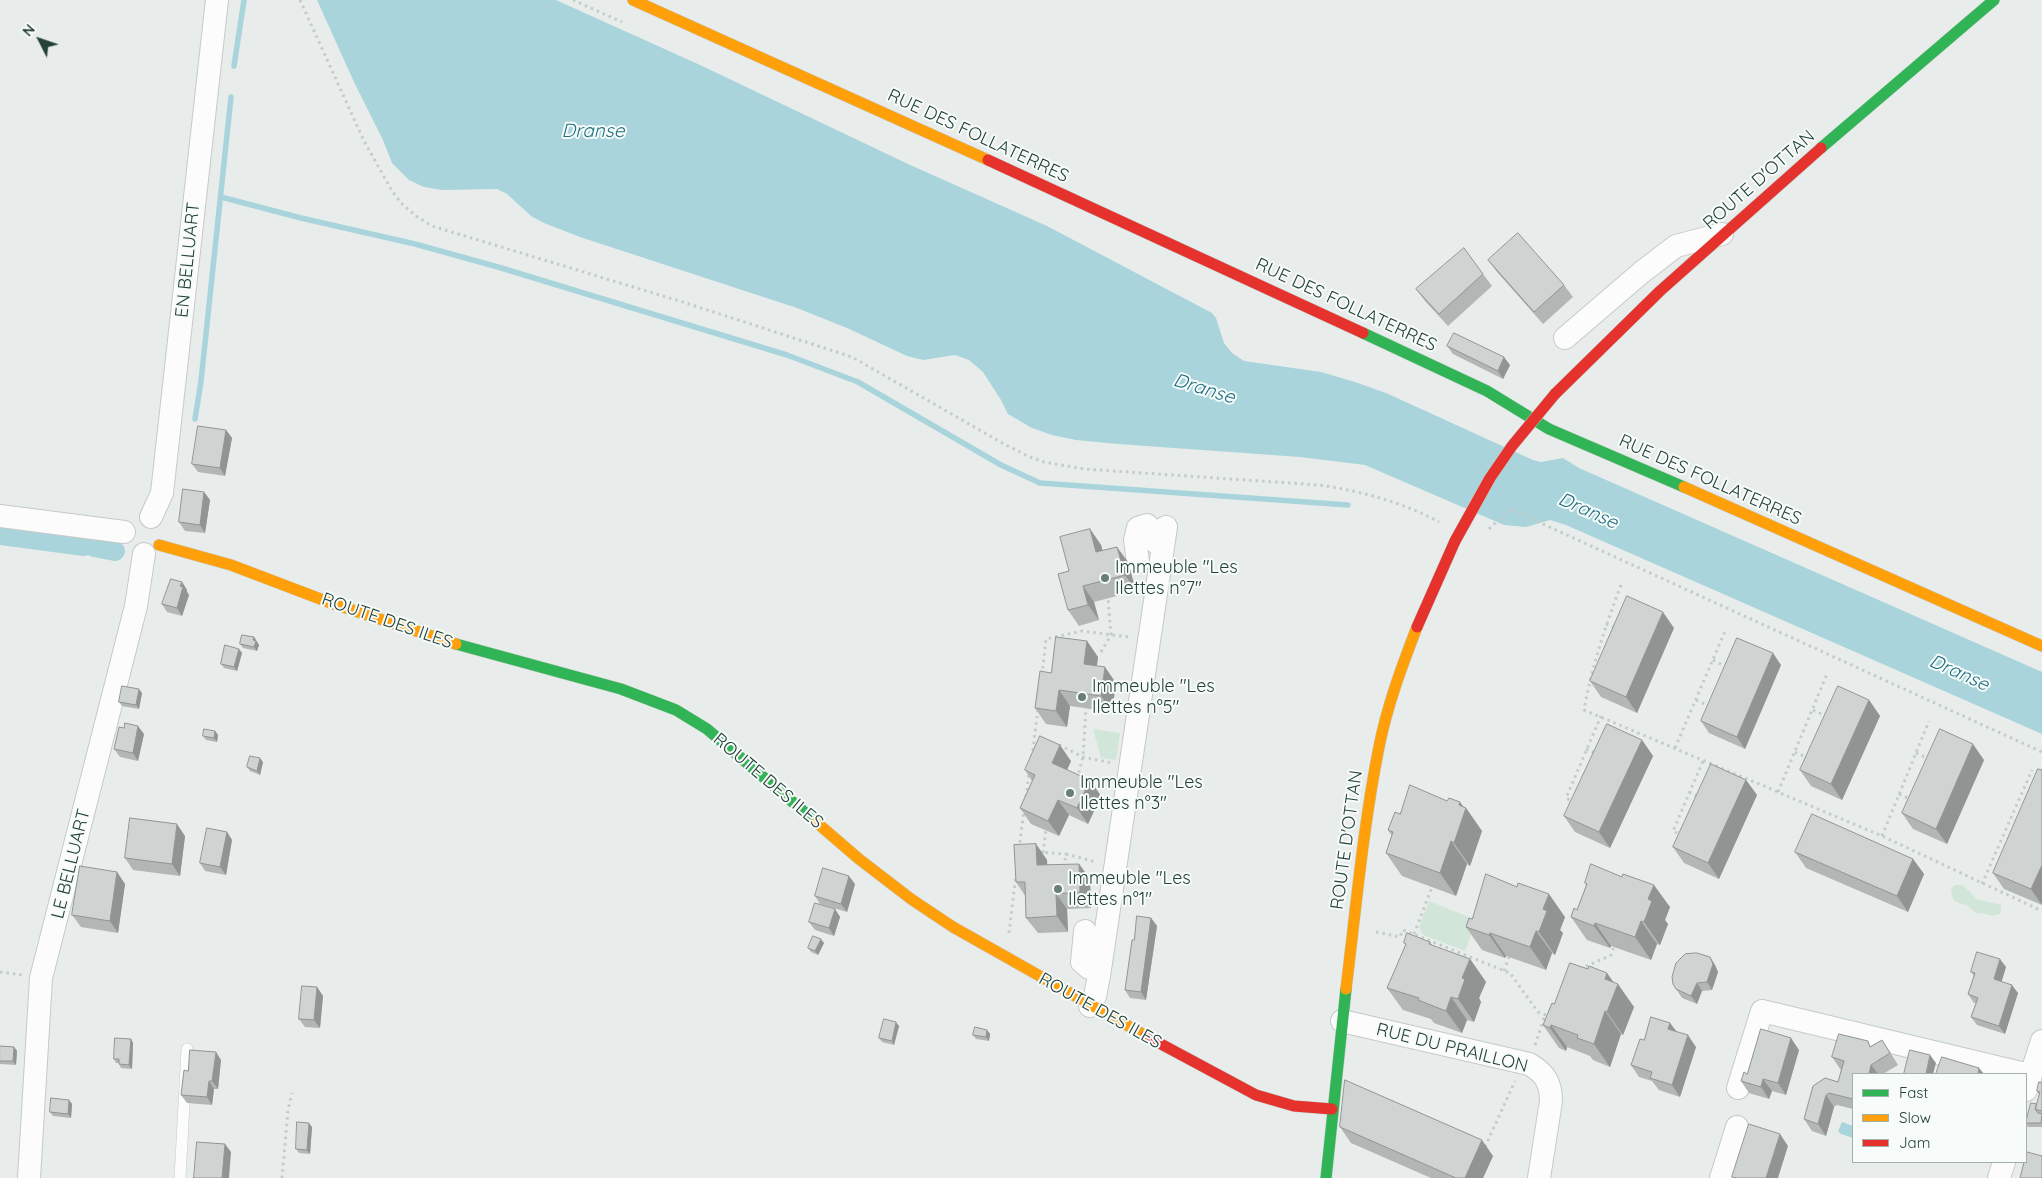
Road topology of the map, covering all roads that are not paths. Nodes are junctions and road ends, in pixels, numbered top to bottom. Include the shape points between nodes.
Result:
1 (217, 0) edge
2 (633, 0) edge
3 (1994, 0) edge
4 (1723, 233) junction
5 (1565, 338) dead end
6 (0, 516) edge
7 (151, 517) junction
8 (124, 532) junction
9 (152, 549) junction
10 (1138, 562) dead end
11 (2042, 646) edge
12 (1085, 931) dead end
13 (1100, 970) junction
14 (1090, 1006) junction
15 (1342, 1021) junction
16 (187, 1049) dead end
17 (2032, 1067) edge
18 (1738, 1088) dead end
19 (1332, 1109) junction
20 (1737, 1127) dead end
21 (2004, 1163) edge
22 (29, 1178) edge
23 (180, 1178) edge
24 (1326, 1178) edge
25 (1539, 1178) edge
26 (1721, 1178) edge
27 (1999, 1178) edge

1 - 7 street, EN BELLUART via 162,493
2 - 11 street, RUE DES FOLLATERRES via 1459,377 1549,429
3 - 4 street, ROUTE D'OTTAN
4 - 5 street via 1676,246
4 - 15 street, ROUTE D'OTTAN, bridge via 1611,336 1555,394 1490,478 1455,541 1402,665 1379,745
6 - 8 street
7 - 8 street via 141,515 132,518
7 - 9 street via 161,528 162,537
8 - 9 street, ROUTE DES ILES via 124,540 130,549
9 - 14 street, ROUTE DES ILES via 231,565 399,627 621,689 676,710 707,729 859,859 917,903
9 - 22 street, LE BELLUART via 41,978
10 - 13 street via 1135,540 1138,528 1155,522 1164,537
12 - 13 street via 1082,962 1089,968
13 - 14 street via 1096,996
14 - 19 street, ROUTE DES ILES via 1256,1096 1294,1106
15 - 19 street, ROUTE D'OTTAN
15 - 25 street, RUE DU PRAILLON via 1526,1063 1544,1074 1551,1090 1551,1101
16 - 23 lane
17 - 18 street via 1762,1011
19 - 24 street, ROUTE D'OTTAN
20 - 26 street
21 - 27 street

